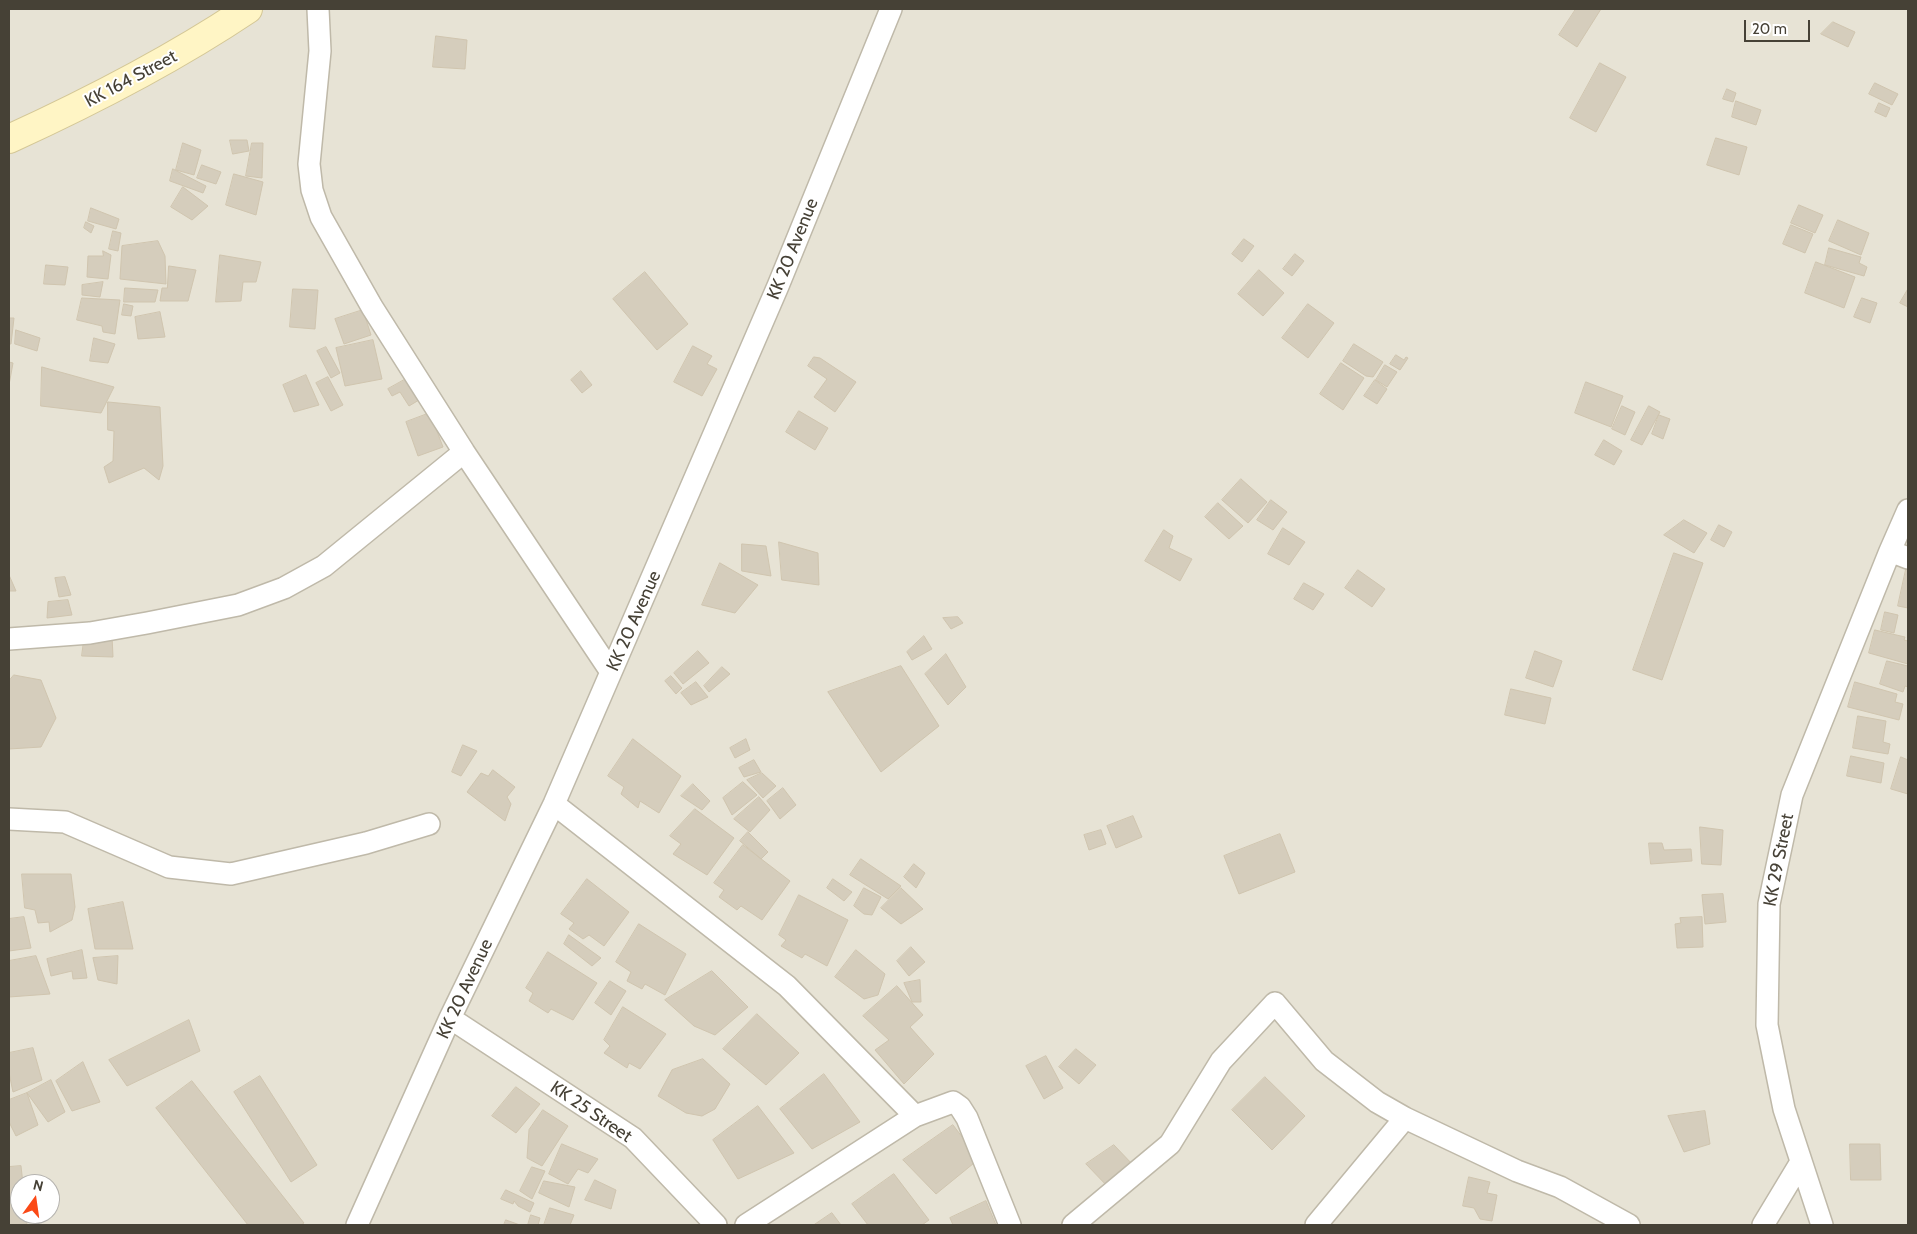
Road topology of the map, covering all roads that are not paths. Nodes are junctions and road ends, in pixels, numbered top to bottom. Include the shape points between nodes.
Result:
1 (248, 9) edge
2 (318, 9) edge
3 (891, 9) edge
4 (9, 139) edge
5 (464, 452) junction
6 (1908, 510) edge
7 (1899, 554) edge
8 (9, 639) edge
9 (611, 672) junction
10 (554, 804) junction
11 (9, 819) edge
12 (430, 824) dead end
13 (450, 1018) junction
14 (915, 1116) junction
15 (1405, 1118) junction
16 (1801, 1162) junction
17 (357, 1225) edge
18 (716, 1225) edge
19 (746, 1225) edge
20 (1010, 1225) edge
21 (1074, 1225) edge
22 (1316, 1225) edge
23 (1629, 1225) edge
24 (1763, 1225) edge
25 (1822, 1225) edge

1 - 4 main road, KK 164 Street via 197,43 87,103
2 - 5 street via 320,51 309,164 312,190 321,217 372,307
3 - 9 street, KK 20 Avenue via 770,304
5 - 8 street via 324,566 284,588 238,605 147,623 90,633
5 - 9 street
6 - 7 street, KK 29 Street
7 - 16 street, KK 29 Street via 1792,795 1768,904 1767,1025 1784,1109
9 - 10 street, KK 20 Avenue
10 - 13 street, KK 20 Avenue
10 - 14 street via 787,986
11 - 12 street via 65,822 169,867 231,874 366,843
13 - 17 street, KK 20 Avenue
13 - 18 street, KK 25 Street via 633,1138
14 - 19 street
14 - 20 street via 953,1102 960,1107
15 - 21 street via 1377,1102 1324,1061 1275,1003 1221,1060 1170,1144
15 - 22 street
15 - 23 street via 1517,1171 1560,1187
16 - 24 street
16 - 25 street, KK 29 Street

